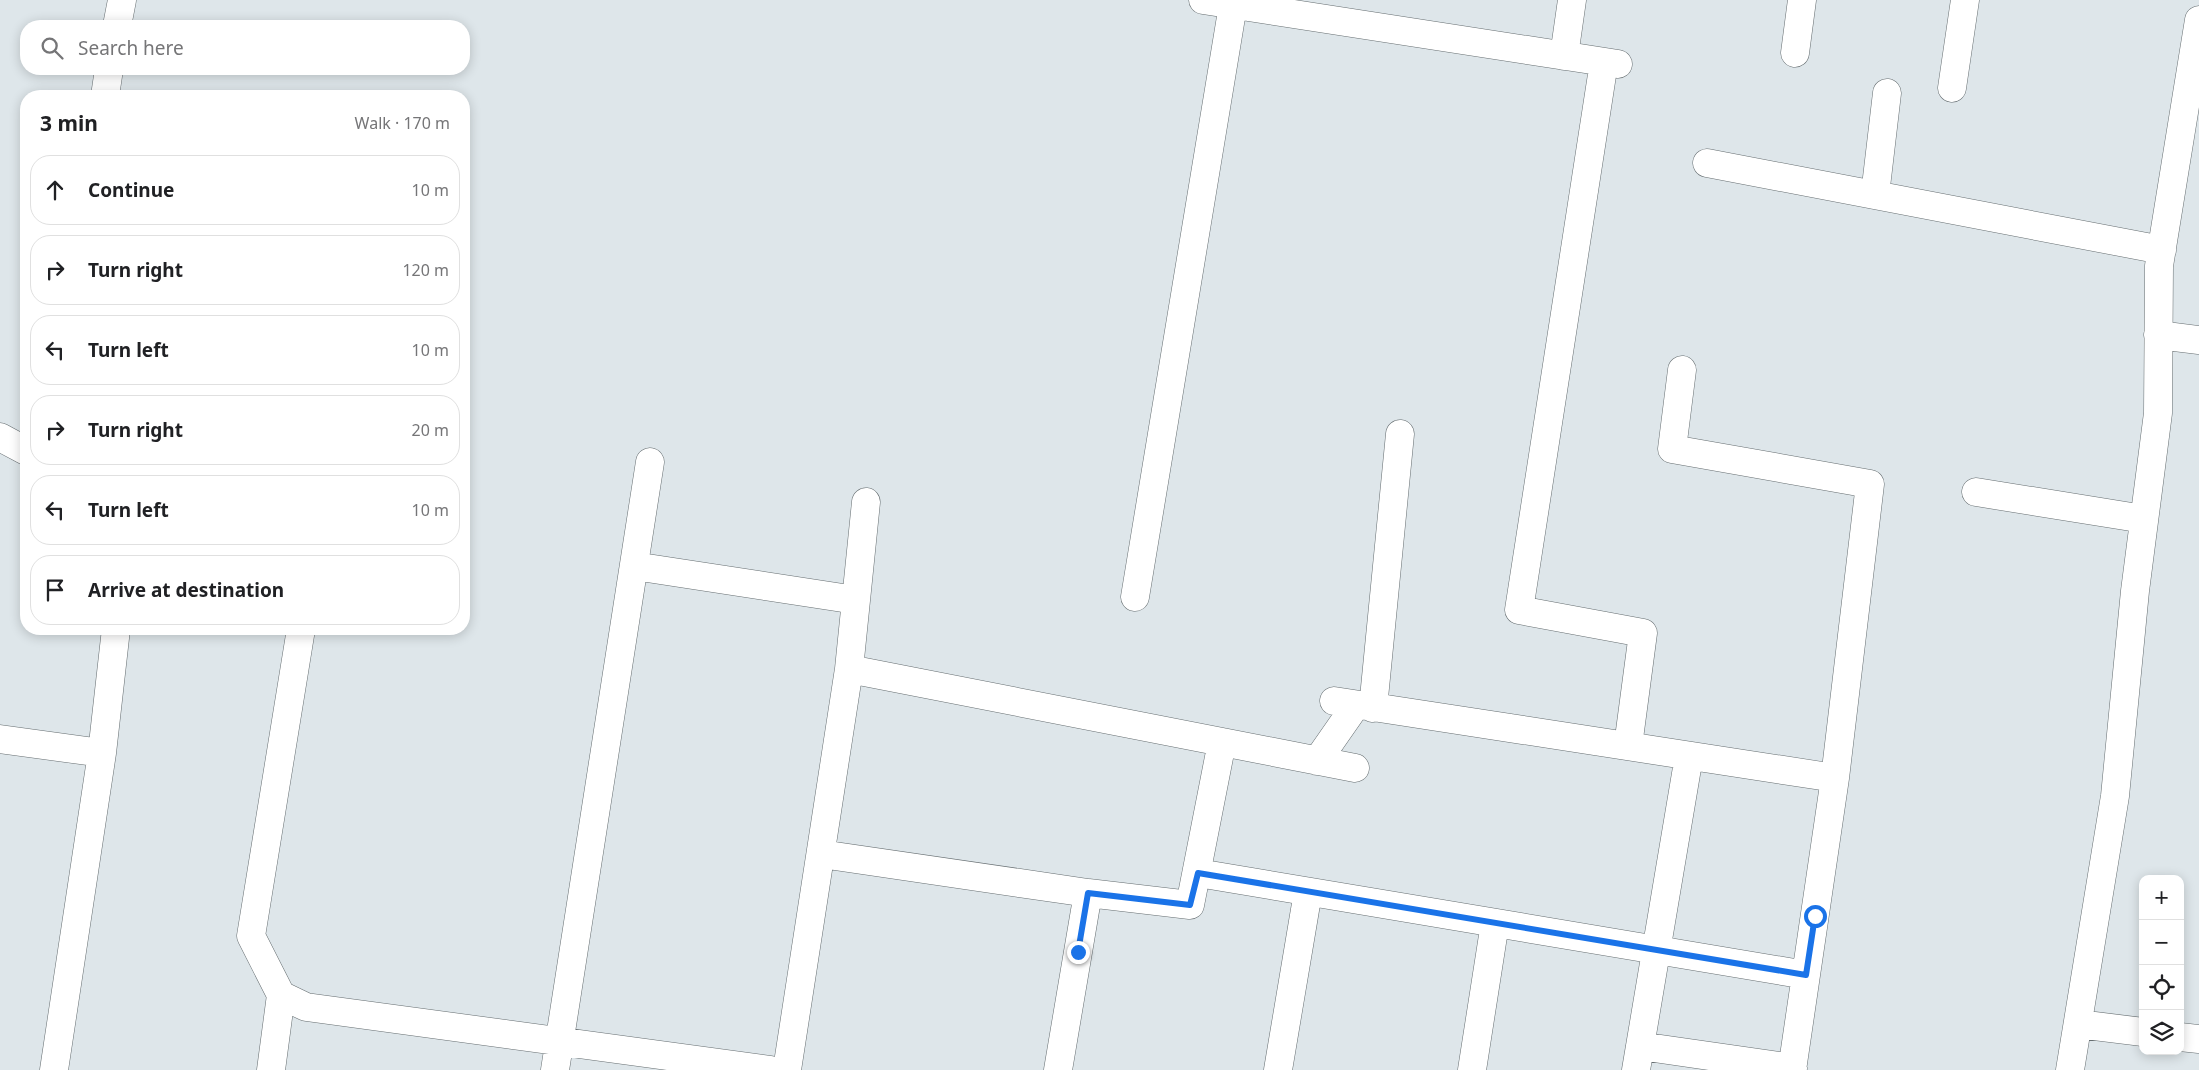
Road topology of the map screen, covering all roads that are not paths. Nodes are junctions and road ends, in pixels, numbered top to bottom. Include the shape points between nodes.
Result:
1 (122, 0) edge
2 (1203, 0) edge
3 (1572, 0) edge
4 (1802, 0) edge
5 (1965, 0) edge
6 (1233, 5) junction
7 (1292, 7) edge
8 (118, 20) edge
9 (2199, 20) edge
10 (1794, 53) dead end
11 (1564, 56) junction
12 (109, 75) edge
13 (1952, 88) dead end
14 (106, 90) edge
15 (1887, 93) dead end
16 (1707, 163) dead end
17 (1875, 195) junction
18 (2162, 250) junction
19 (2158, 336) junction
20 (2199, 340) edge
21 (1682, 370) dead end
22 (1400, 434) dead end
23 (0, 438) edge
24 (20, 448) edge
25 (650, 462) dead end
26 (1976, 492) dead end
27 (866, 502) dead end
28 (2144, 519) junction
29 (634, 566) junction
30 (1135, 597) dead end
31 (856, 600) junction
32 (115, 635) edge
33 (300, 635) edge
34 (850, 669) junction
35 (1354, 705) junction
36 (0, 739) edge
37 (1222, 742) junction
38 (1628, 746) junction
39 (102, 753) junction
40 (1689, 756) junction
41 (1317, 761) junction
42 (1355, 768) dead end
43 (1835, 778) junction
44 (821, 854) junction
45 (1198, 873) junction
46 (1308, 892) junction
47 (1088, 893) junction
48 (1495, 923) junction
49 (1656, 950) junction
50 (1806, 975) junction
51 (280, 995) junction
52 (2078, 1024) junction
53 (2139, 1032) edge
54 (2184, 1037) edge
55 (2199, 1039) edge
56 (560, 1041) junction
57 (1638, 1058) edge
58 (1793, 1069) edge
59 (54, 1070) edge
60 (271, 1070) edge
61 (555, 1070) edge
62 (771, 1070) edge
63 (787, 1070) edge
64 (1058, 1070) edge
65 (1278, 1070) edge
66 (1472, 1070) edge
67 (2070, 1070) edge

1 - 8 street
2 - 6 street
3 - 11 street
4 - 10 street
5 - 13 street
6 - 7 street
6 - 30 street
7 - 11 street
9 - 18 street
11 - 38 street via 1611,63 1519,610 1643,633
12 - 14 street
15 - 17 street
16 - 17 street
17 - 18 street
18 - 19 street
19 - 20 street
19 - 28 street via 2158,413
21 - 43 street via 1672,449 1870,484
22 - 35 street
23 - 24 street
25 - 29 street
26 - 28 street
27 - 31 street
28 - 52 street via 2115,796
29 - 31 street
29 - 56 street
31 - 34 street
32 - 39 street
33 - 51 street via 251,936
34 - 37 street
34 - 44 street
35 - 38 street
35 - 41 street
36 - 39 street
37 - 41 street
37 - 45 street
38 - 40 street
39 - 59 street
40 - 43 street
40 - 49 street
41 - 42 street
43 - 50 street
44 - 47 street
44 - 63 street
45 - 46 street
45 - 47 street via 1190,905
46 - 48 street
46 - 65 street
47 - 64 street
48 - 49 street
48 - 66 street
49 - 50 street
49 - 57 street
50 - 58 street
51 - 56 street via 306,1007
51 - 60 street
52 - 53 street
52 - 67 street
54 - 55 street
56 - 61 street
56 - 62 street
57 - 58 street

